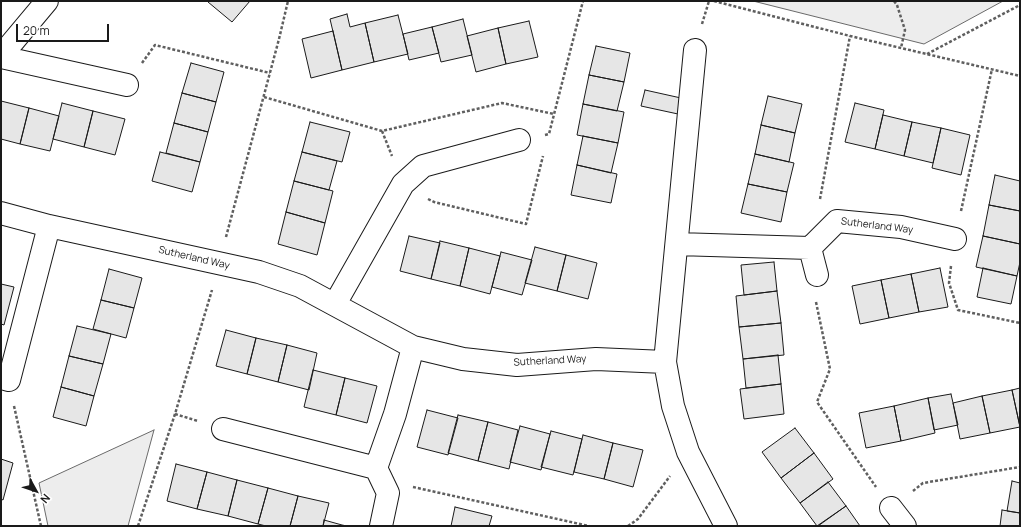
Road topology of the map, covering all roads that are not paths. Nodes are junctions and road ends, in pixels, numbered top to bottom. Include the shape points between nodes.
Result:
1 (47, 1) edge
2 (695, 50) dead end
3 (1, 57) edge
4 (127, 85) road end
5 (519, 140) road end
6 (1, 213) edge
7 (49, 226) junction
8 (955, 239) dead end
9 (677, 244) junction
10 (810, 248) junction
11 (817, 275) road end
12 (335, 304) junction
13 (413, 347) junction
14 (665, 362) junction
15 (5, 379) edge
16 (223, 429) dead end
17 (376, 468) junction
18 (891, 508) road end
19 (381, 526) edge
20 (726, 526) edge
21 (906, 526) edge

1 - 3 street
2 - 9 street
3 - 4 street
5 - 12 street via 423,166 403,184
6 - 7 street, Sutherland Way
7 - 12 street, Sutherland Way via 259,272 300,286
7 - 15 street
8 - 10 street, Sutherland Way via 901,227 837,221
9 - 10 street
9 - 14 street
10 - 11 street
12 - 13 street, Sutherland Way
13 - 14 street, Sutherland Way via 463,358 517,364 596,359
13 - 17 street
14 - 20 street via 673,406 688,452
16 - 17 street
17 - 19 street via 388,493
18 - 21 street

